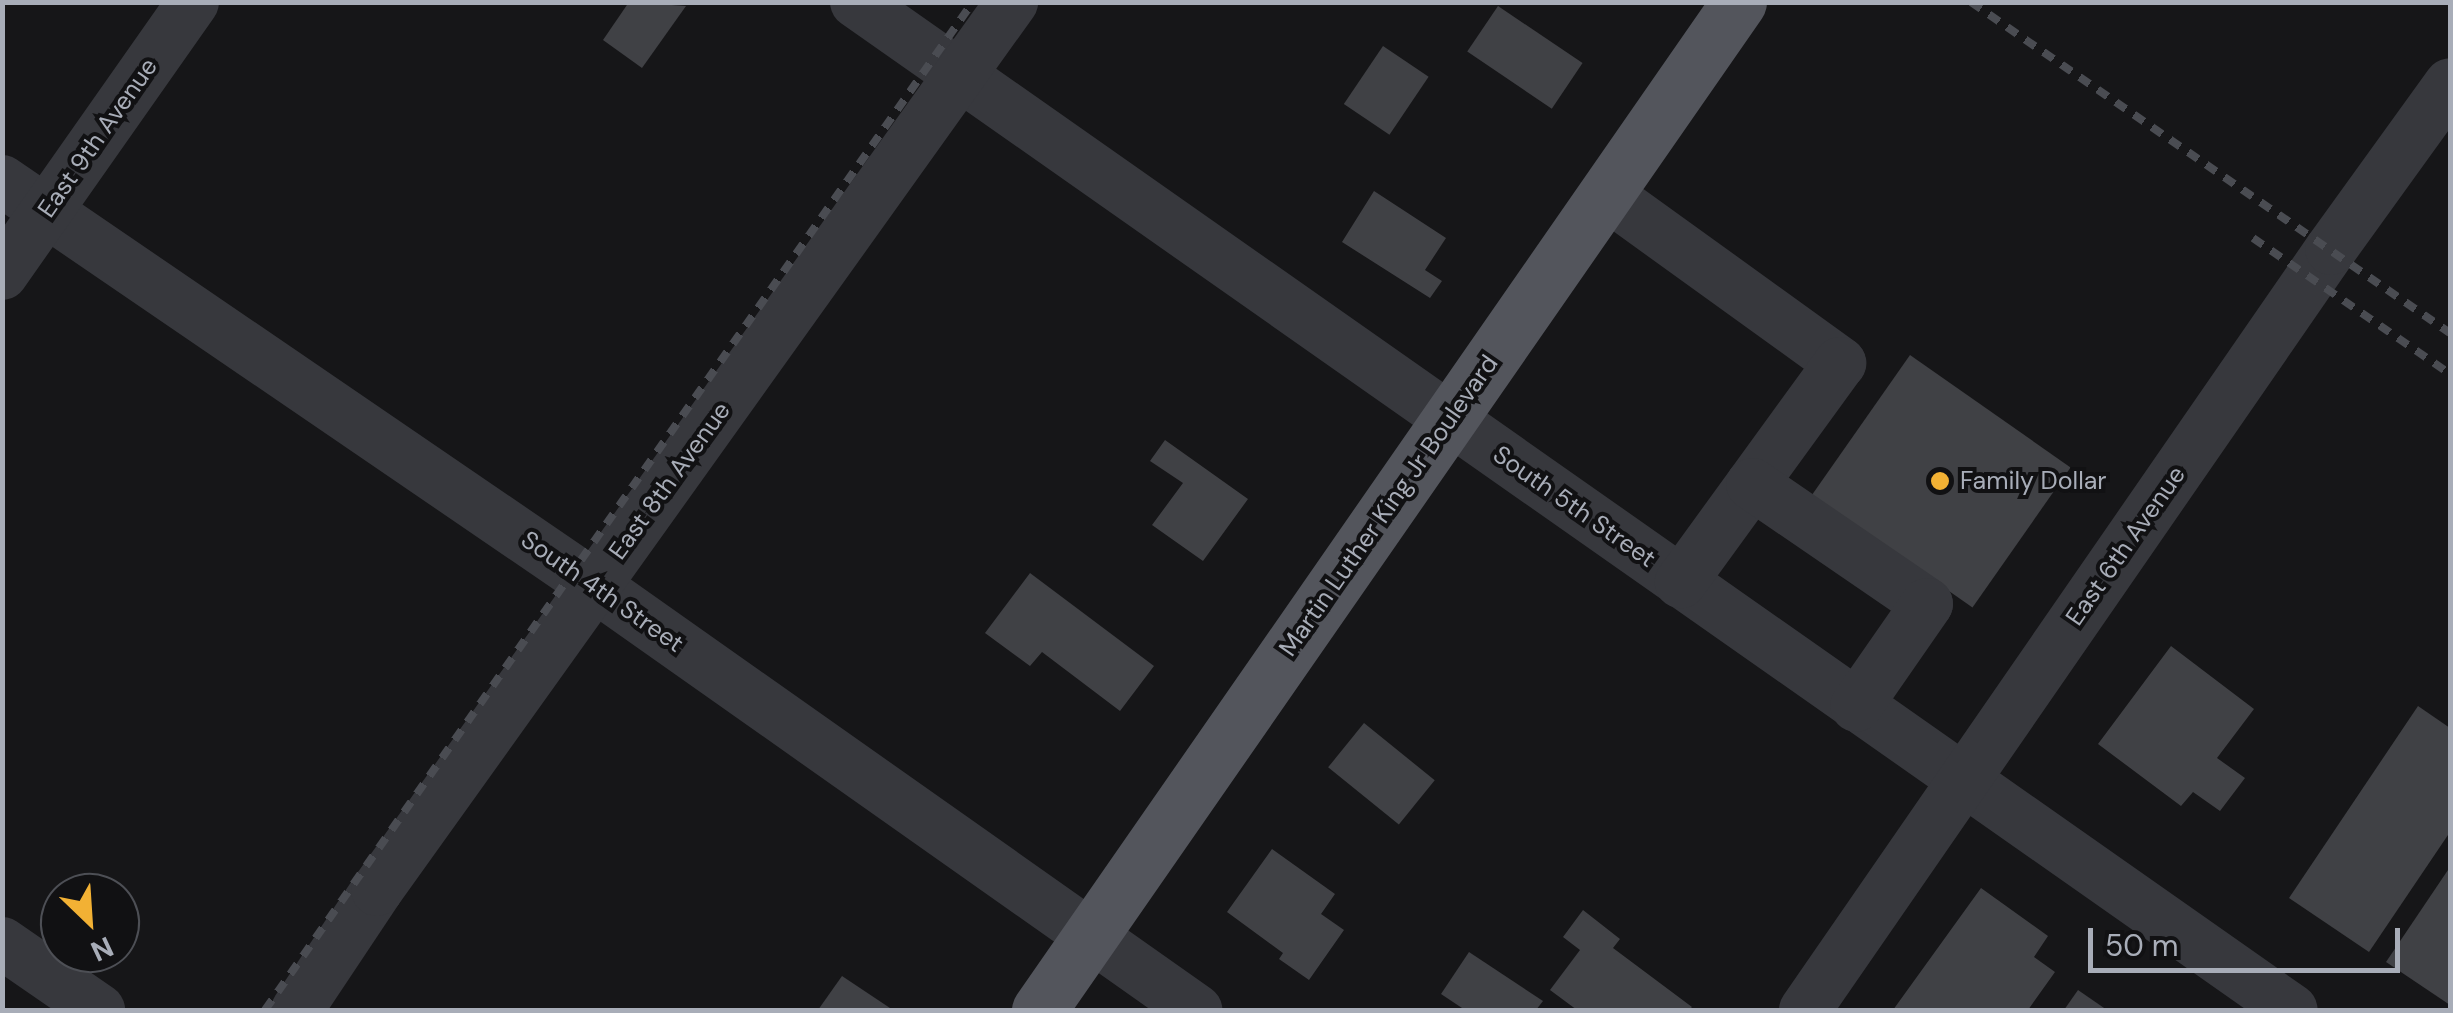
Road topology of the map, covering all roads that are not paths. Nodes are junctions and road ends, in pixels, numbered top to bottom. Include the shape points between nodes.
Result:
1 (193, 2) edge
2 (856, 2) edge
3 (1012, 2) edge
4 (1740, 2) edge
5 (959, 76) junction
6 (2450, 84) edge
7 (2, 181) edge
8 (1606, 194) junction
9 (46, 212) junction
10 (2, 274) edge
11 (1450, 418) junction
12 (1752, 484) junction
13 (1680, 582) junction
14 (595, 586) junction
15 (1856, 706) junction
16 (1964, 783) junction
17 (1090, 937) junction
18 (2, 943) edge
19 (99, 1010) edge
20 (297, 1010) edge
21 (1039, 1010) edge
22 (1196, 1010) edge
23 (1805, 1010) edge
24 (2292, 1010) edge

1 - 9 street, East 9th Avenue
2 - 5 street, South 5th Street
3 - 5 street, East 8th Avenue
4 - 8 main road, Martin Luther King Jr Boulevard
5 - 11 street, South 5th Street
5 - 14 street, East 8th Avenue
6 - 16 street, East 6th Avenue
7 - 9 street, South 4th Street
8 - 11 main road, Martin Luther King Jr Boulevard
8 - 12 street via 1840,364
9 - 10 street, East 9th Avenue
9 - 14 street, South 4th Street
11 - 13 street, South 5th Street
11 - 17 main road, Martin Luther King Jr Boulevard
12 - 13 street
12 - 15 street via 1927,604
13 - 15 street, South 5th Street
14 - 17 street, South 4th Street
14 - 20 street, East 8th Avenue
15 - 16 street, South 5th Street
16 - 23 street, East 6th Avenue
16 - 24 street, South 5th Street
17 - 21 main road, Martin Luther King Jr Boulevard
17 - 22 street, South 4th Street
18 - 19 street

